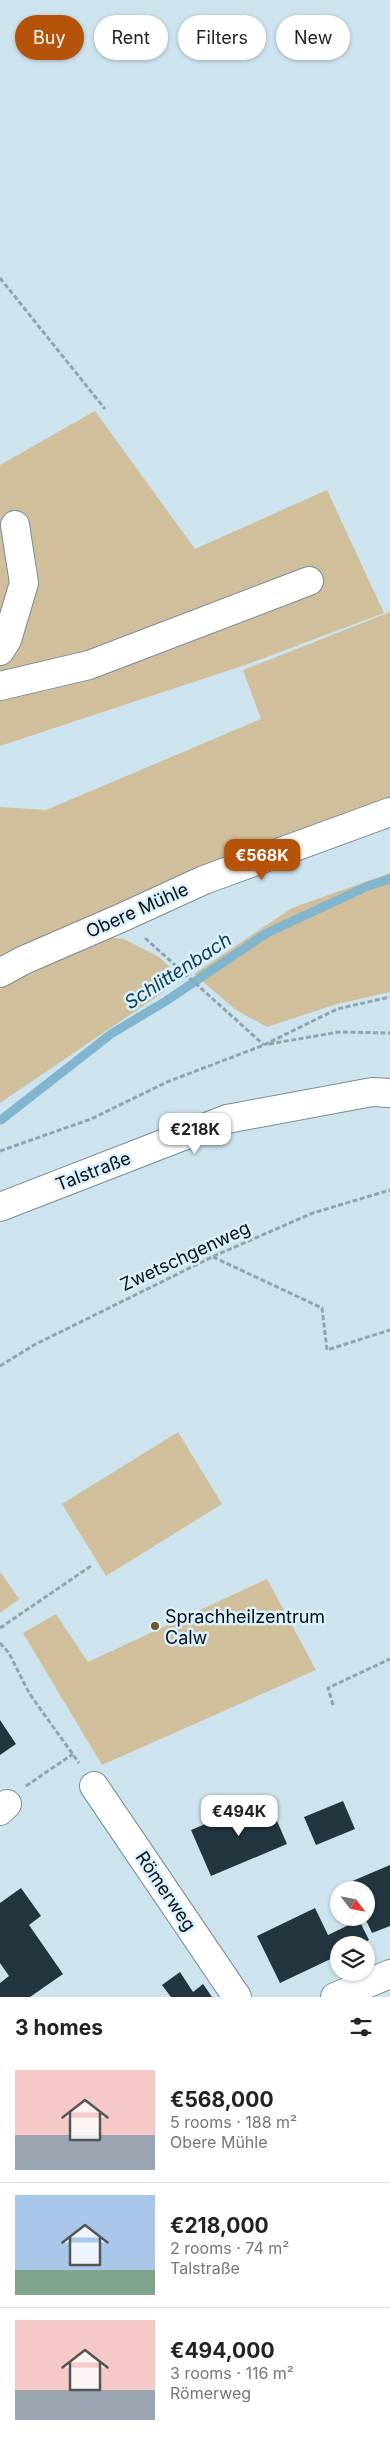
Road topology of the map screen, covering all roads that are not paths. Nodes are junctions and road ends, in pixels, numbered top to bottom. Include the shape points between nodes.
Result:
1 (14, 525) dead end
2 (309, 580) dead end
3 (0, 651) edge
4 (0, 686) edge
5 (390, 812) edge
6 (0, 973) edge
7 (390, 1093) edge
8 (0, 1207) edge
9 (94, 1786) dead end
10 (390, 1974) edge
11 (237, 1997) edge
12 (335, 1997) edge

1 - 3 street via 24,583 7,640
2 - 4 street via 89,665
5 - 6 street, Obere Mühle via 204,880
7 - 8 street, Talstraße via 372,1092 227,1120
9 - 11 street, Römerweg
10 - 12 street

